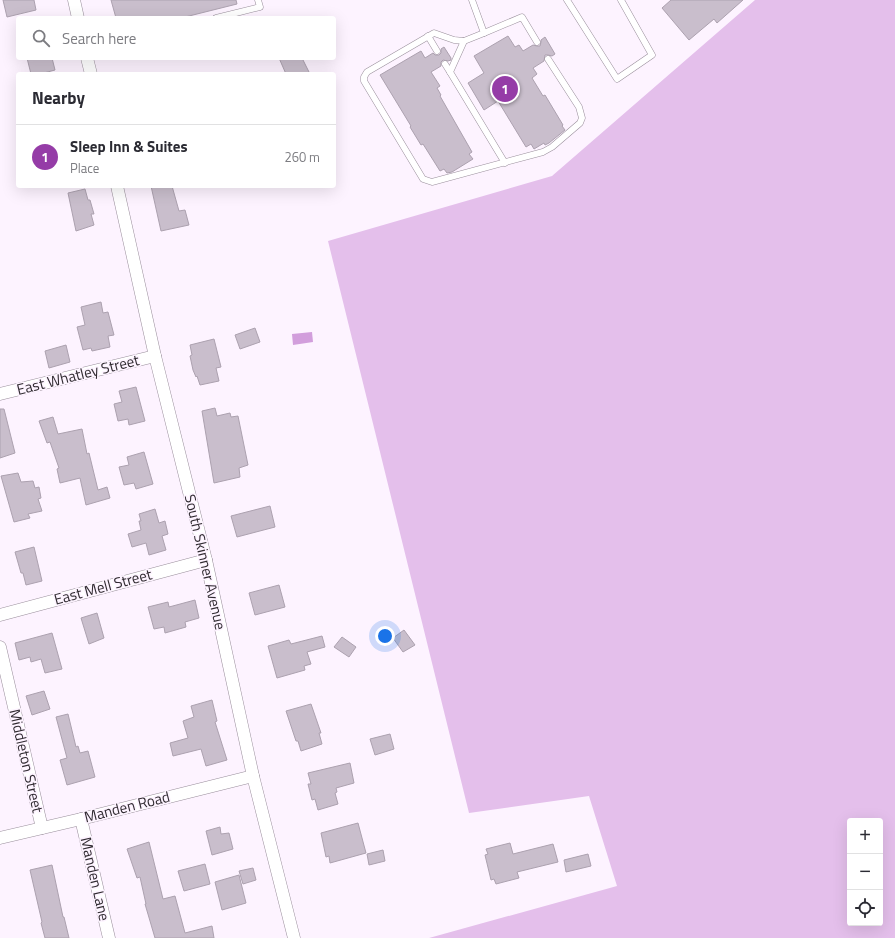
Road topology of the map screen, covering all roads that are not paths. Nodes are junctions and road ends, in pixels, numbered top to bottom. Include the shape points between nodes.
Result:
1 (74, 0) edge
2 (258, 0) edge
3 (472, 0) edge
4 (567, 0) edge
5 (621, 0) edge
6 (78, 16) edge
7 (225, 16) edge
8 (484, 33) junction
9 (428, 36) junction
10 (464, 41) junction
11 (537, 42) dead end
12 (437, 51) dead end
13 (548, 59) dead end
14 (88, 60) edge
15 (445, 64) dead end
16 (90, 72) edge
17 (450, 72) junction
18 (505, 162) junction
19 (117, 188) edge
20 (155, 356) junction
21 (0, 394) edge
22 (206, 560) junction
23 (0, 615) edge
24 (0, 647) edge
25 (253, 776) junction
26 (81, 819) junction
27 (42, 828) junction
28 (0, 838) edge
29 (109, 938) edge
30 (294, 938) edge

1 - 6 street
2 - 7 lane via 260,8
3 - 8 lane
4 - 5 lane via 617,79 652,55
8 - 10 lane
8 - 11 lane via 522,17
9 - 10 lane via 434,33
9 - 12 lane
9 - 18 lane via 367,72 364,82 427,181 432,182
10 - 17 lane
13 - 18 lane via 579,107 582,118 580,123 543,152
14 - 16 street
15 - 17 lane
17 - 18 lane
19 - 20 street, South Skinner Avenue
20 - 21 street, East Whatley Street
20 - 22 street, South Skinner Avenue
22 - 23 street, East Mell Street
22 - 25 street, South Skinner Avenue
24 - 27 street, Middleton Street
25 - 26 street, Manden Road
25 - 30 street, South Skinner Avenue
26 - 27 street, Manden Road
26 - 29 street, Manden Lane
27 - 28 street, Manden Road

